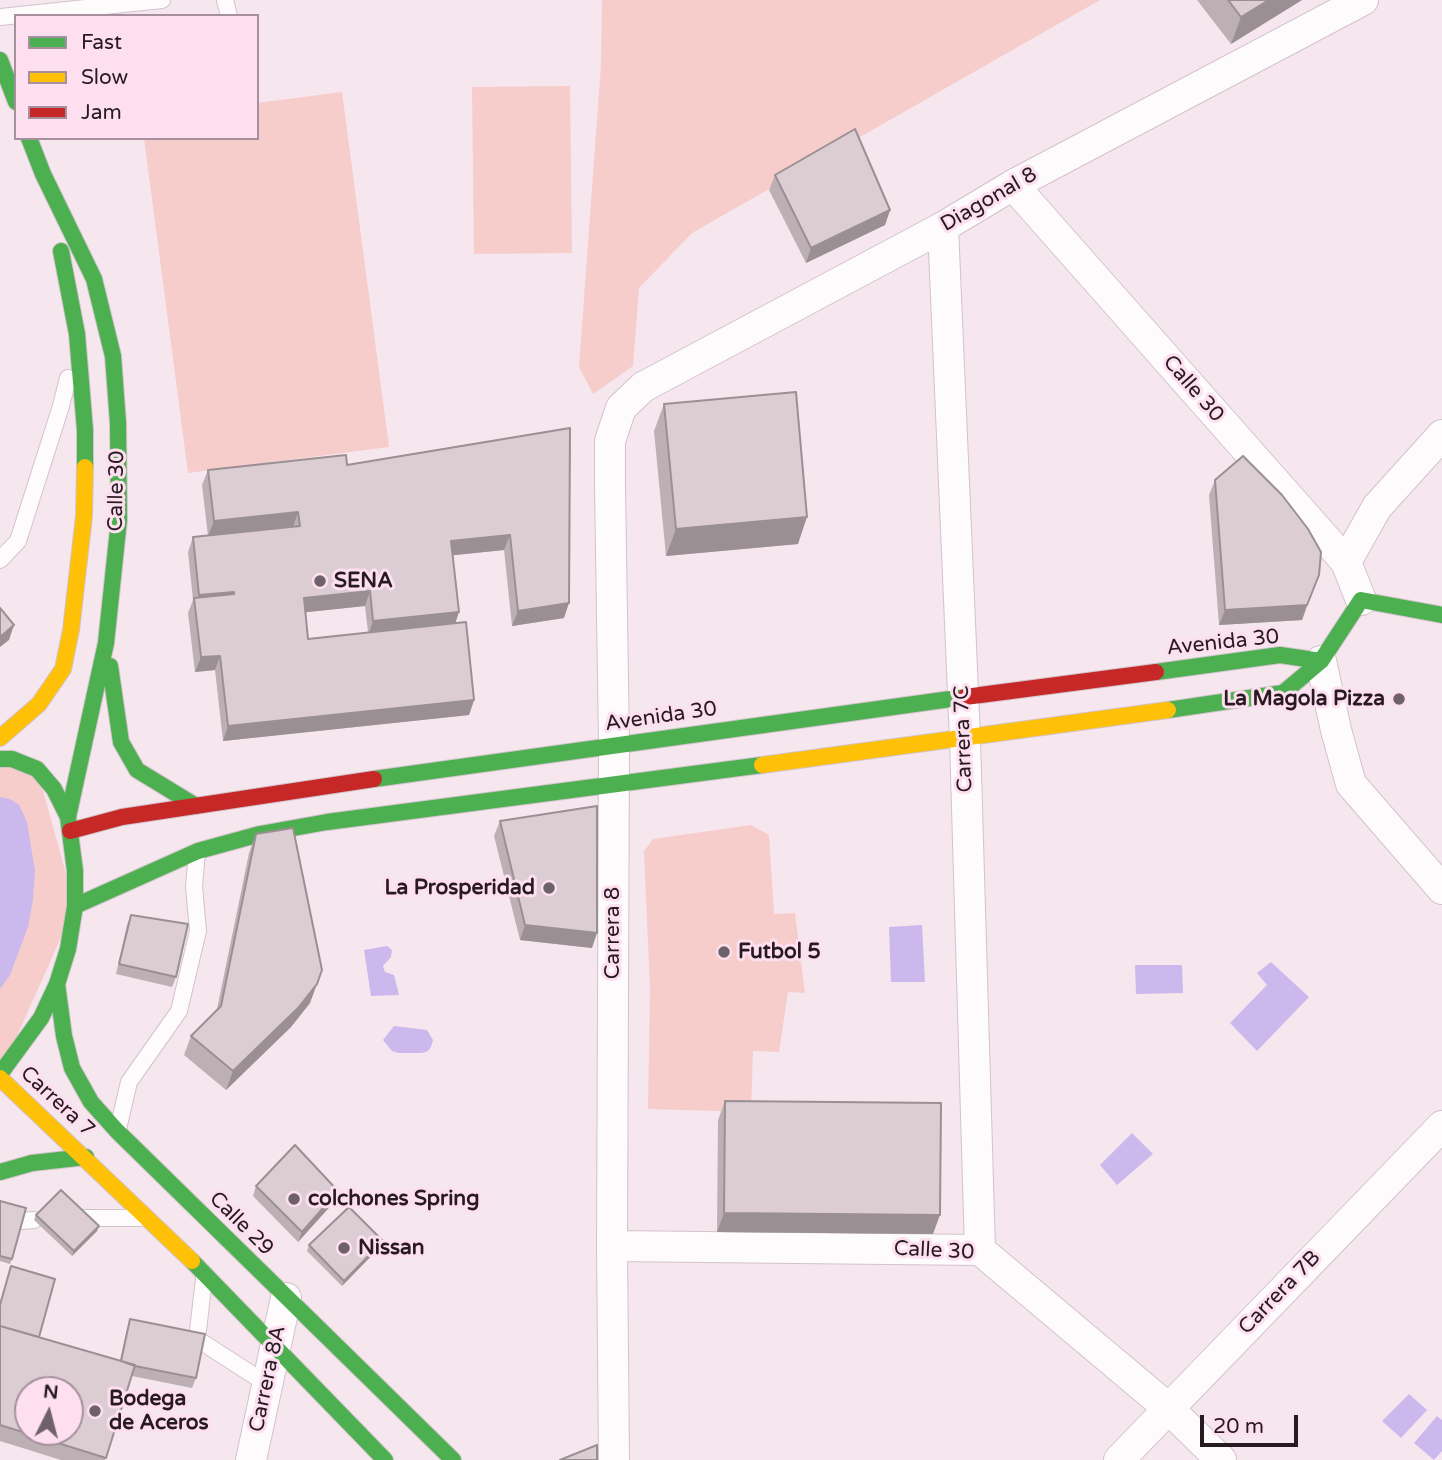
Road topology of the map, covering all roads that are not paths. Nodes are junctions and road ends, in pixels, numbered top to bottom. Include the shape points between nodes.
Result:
1 (162, 0) edge
2 (1363, 0) edge
3 (20, 14) edge
4 (0, 60) edge
5 (14, 97) edge
6 (30, 140) edge
7 (43, 174) junction
8 (1013, 186) junction
9 (943, 227) junction
10 (78, 334) junction
11 (621, 408) joint
12 (1442, 435) edge
13 (0, 559) edge
14 (1346, 562) junction
15 (1361, 600) junction
16 (1442, 615) edge
17 (106, 643) junction
18 (1321, 661) junction
19 (963, 698) junction
20 (0, 738) edge
21 (965, 739) junction
22 (614, 744) junction
23 (0, 759) edge
24 (614, 785) junction
25 (196, 806) junction
26 (69, 824) junction
27 (198, 852) junction
28 (1442, 889) edge
29 (75, 906) junction
30 (57, 984) junction
31 (0, 1076) edge
32 (1442, 1126) edge
33 (117, 1131) junction
34 (86, 1157) junction
35 (0, 1172) edge
36 (148, 1217) junction
37 (83, 1218) edge
38 (612, 1246) junction
39 (980, 1250) junction
40 (204, 1273) junction
41 (286, 1298) junction
42 (275, 1348) junction
43 (267, 1384) junction
44 (1168, 1408) junction
45 (251, 1460) edge
46 (385, 1460) edge
47 (453, 1460) edge
48 (614, 1460) edge
49 (1119, 1460) edge
50 (1221, 1460) edge

1 - 3 lane
2 - 8 street, Diagonal 8
4 - 5 main road
6 - 7 main road, Calle 30
7 - 10 main road, Calle 30
7 - 17 main road, Calle 30 via 94,279 113,356 119,520
8 - 9 street, Diagonal 8
8 - 14 street, Calle 30
9 - 11 street, Diagonal 8 via 643,387
9 - 19 street, Carrera 7C
10 - 13 lane via 61,406 18,541
10 - 20 main road, Calle 30 via 84,516 71,630 63,669 39,704
11 - 22 street, Carrera 8 via 610,441
12 - 14 street via 1377,507
14 - 15 street, Calle 30
15 - 16 main road
15 - 18 main road
17 - 25 main road via 121,742 136,770
17 - 26 main road, Calle 30
18 - 19 main road, Avenida 30 via 1280,655
18 - 21 main road via 1283,693
18 - 28 street via 1351,784
19 - 21 street, Carrera 7C
19 - 22 main road, Avenida 30
21 - 24 main road
21 - 39 street, Carrera 7C
22 - 24 street, Carrera 8
22 - 25 main road, Avenida 30
23 - 26 main road via 37,769 54,789
24 - 27 main road via 327,822
24 - 38 street, Carrera 8
25 - 26 main road, Avenida 30
26 - 29 main road
27 - 29 main road
27 - 33 lane via 194,886 198,931 179,1011 129,1082
29 - 30 main road
30 - 31 main road via 41,1018
30 - 33 main road, Calle 29 via 72,1068 91,1102
31 - 34 main road, Carrera 7
32 - 44 street, Carrera 7B
33 - 41 main road, Calle 29
34 - 35 main road
34 - 36 main road
36 - 37 lane
36 - 40 main road
38 - 39 street, Calle 30
38 - 48 street, Carrera 8
39 - 44 street, Calle 30
40 - 42 main road
40 - 43 lane via 197,1339
41 - 42 street, Carrera 8A
41 - 47 main road, Calle 29
42 - 43 street, Carrera 8A
42 - 46 main road
43 - 45 street, Carrera 8A
44 - 49 street, Carrera 7B
44 - 50 street, Calle 30

